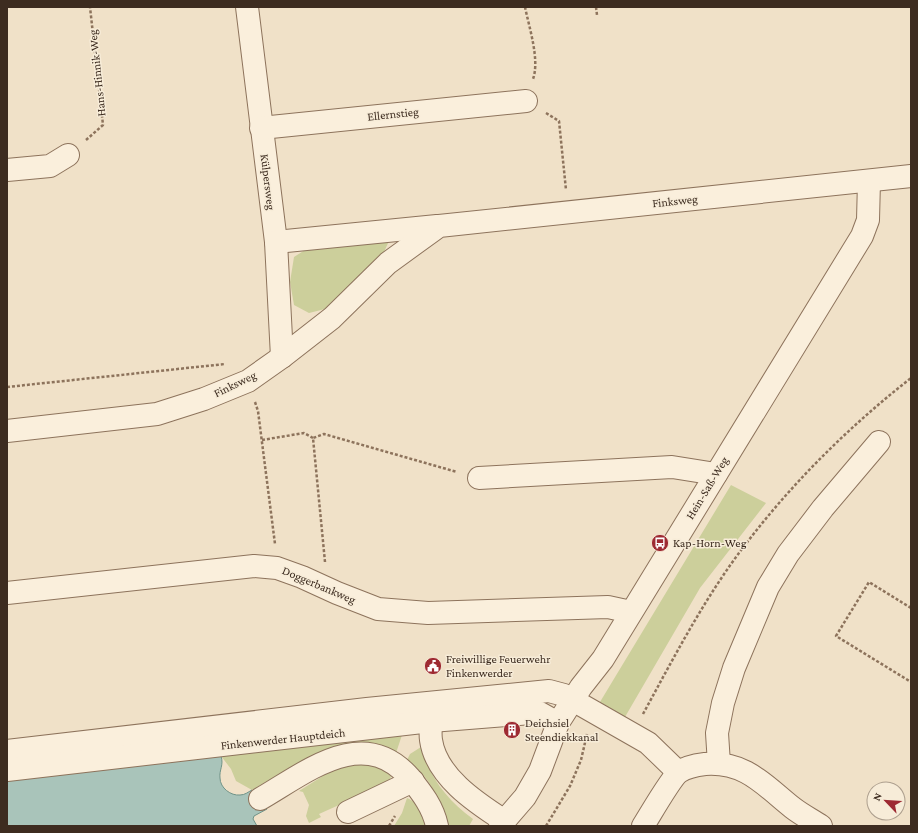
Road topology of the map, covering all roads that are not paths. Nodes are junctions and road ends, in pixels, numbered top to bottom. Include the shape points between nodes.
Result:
1 (247, 7) edge
2 (526, 101) dead end
3 (261, 128) junction
4 (68, 155) road end
5 (7, 170) edge
6 (911, 176) edge
7 (869, 181) junction
8 (439, 226) junction
9 (276, 242) junction
10 (282, 358) junction
11 (7, 431) edge
12 (879, 442) dead end
13 (716, 474) junction
14 (479, 478) road end
15 (7, 592) edge
16 (631, 612) junction
17 (572, 700) junction
18 (431, 721) junction
19 (558, 723) junction
20 (7, 751) edge
21 (719, 764) junction
22 (7, 770) edge
23 (678, 772) junction
24 (413, 781) junction
25 (260, 799) dead end
26 (348, 812) dead end
27 (501, 823) edge
28 (437, 826) edge
29 (644, 826) edge
30 (822, 826) edge

1 - 3 street, Külpersweg
2 - 3 street, Ellernstieg
3 - 9 street, Külpersweg
4 - 5 street via 50,166
6 - 7 street, Finksweg
7 - 8 street, Finksweg
7 - 13 street, Hein-Saß-Weg via 868,220 862,236
8 - 9 street, Finksweg
8 - 10 street, Finksweg via 388,263 332,318
9 - 10 street, Külpersweg
10 - 11 street, Finksweg via 248,381 157,414
12 - 21 street via 823,508 793,548 768,588 734,668 723,703 718,733
13 - 14 street via 672,467
13 - 16 street, Hein-Saß-Weg
15 - 16 street, Doggerbankweg via 254,566 277,568 378,609 428,613 608,607
16 - 17 street, Hein-Saß-Weg via 603,659
17 - 19 street, Hein-Saß-Weg
17 - 20 street via 556,692 549,692 367,709
17 - 23 street via 648,743
18 - 19 street, Finkenwerder Hauptdeich via 540,713
18 - 22 street, Finkenwerder Hauptdeich
18 - 27 street via 431,741 441,766 460,790
19 - 27 street, Hein-Saß-Weg via 540,771 525,797
21 - 23 street via 699,765
21 - 30 street via 756,777 792,807
23 - 29 street
24 - 25 street via 396,765 379,756 343,754
24 - 26 street
24 - 28 street via 431,807

